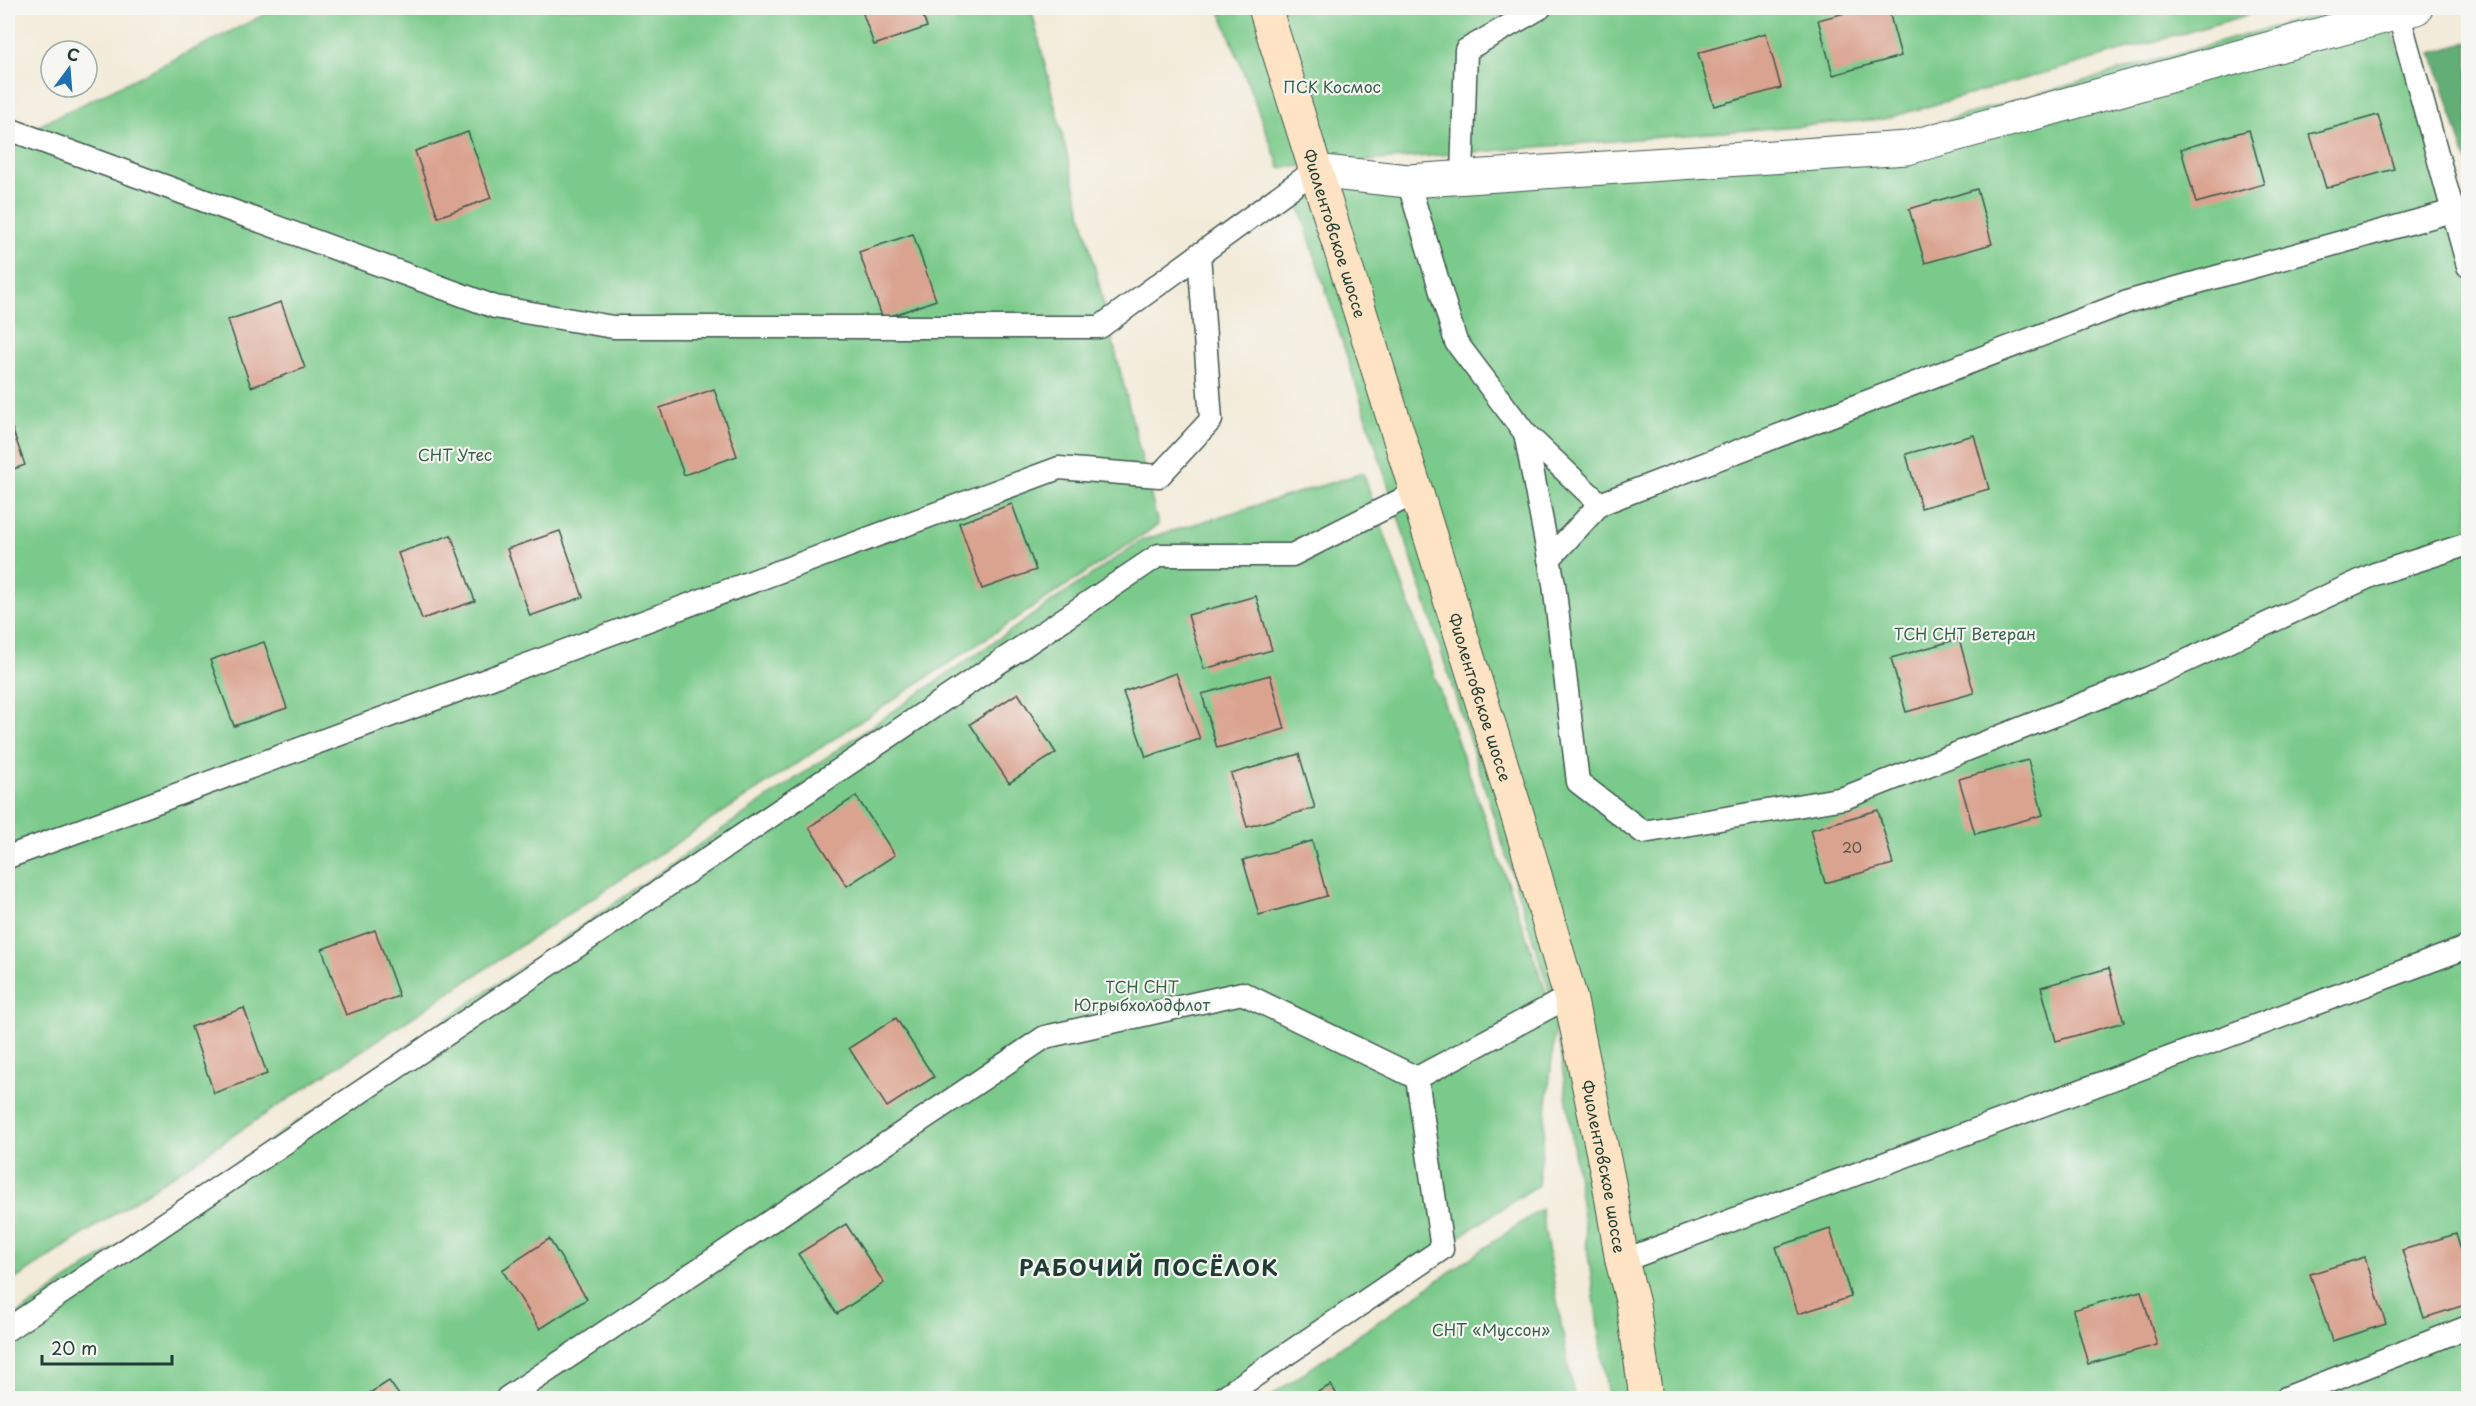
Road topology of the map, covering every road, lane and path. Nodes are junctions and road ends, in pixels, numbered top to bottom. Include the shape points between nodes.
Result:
1 (1265, 8) edge
2 (1540, 8) edge
3 (2407, 10) edge
4 (8, 131) edge
5 (1314, 171) junction
6 (1462, 177) junction
7 (1408, 181) junction
8 (2453, 211) junction
9 (1199, 254) junction
10 (2469, 266) edge
11 (1525, 433) junction
12 (1403, 499) dead end
13 (1600, 504) junction
14 (2469, 544) edge
15 (1549, 559) junction
16 (8, 857) edge
17 (2469, 947) edge
18 (1570, 996) junction
19 (1417, 1078) junction
20 (1622, 1261) junction
21 (2469, 1327) edge
22 (8, 1329) edge
23 (507, 1398) edge
24 (1222, 1398) edge
25 (1646, 1398) edge
26 (2286, 1398) edge

1 - 5 main road, Фиолентовское шоссе
2 - 6 lane via 1466,50
3 - 6 street via 1907,147
3 - 8 lane
4 - 9 lane via 495,307 613,327 1100,327
5 - 7 street
5 - 9 lane
5 - 18 main road, Фиолентовское шоссе via 1515,807
6 - 7 street
7 - 11 lane via 1456,342
8 - 10 lane
8 - 13 lane via 2130,301
9 - 16 lane via 1211,420 1159,476 1059,468
11 - 13 lane
11 - 15 lane
12 - 22 lane via 1292,555 1159,555
13 - 15 lane
14 - 15 lane via 2375,574 2149,678 1844,798 1643,832 1578,782
17 - 20 lane
18 - 19 lane
18 - 20 main road, Фиолентовское шоссе
19 - 23 lane via 1242,993 1045,1037
19 - 24 lane via 1442,1249
20 - 25 main road, Фиолентовское шоссе via 1633,1304
21 - 26 lane

